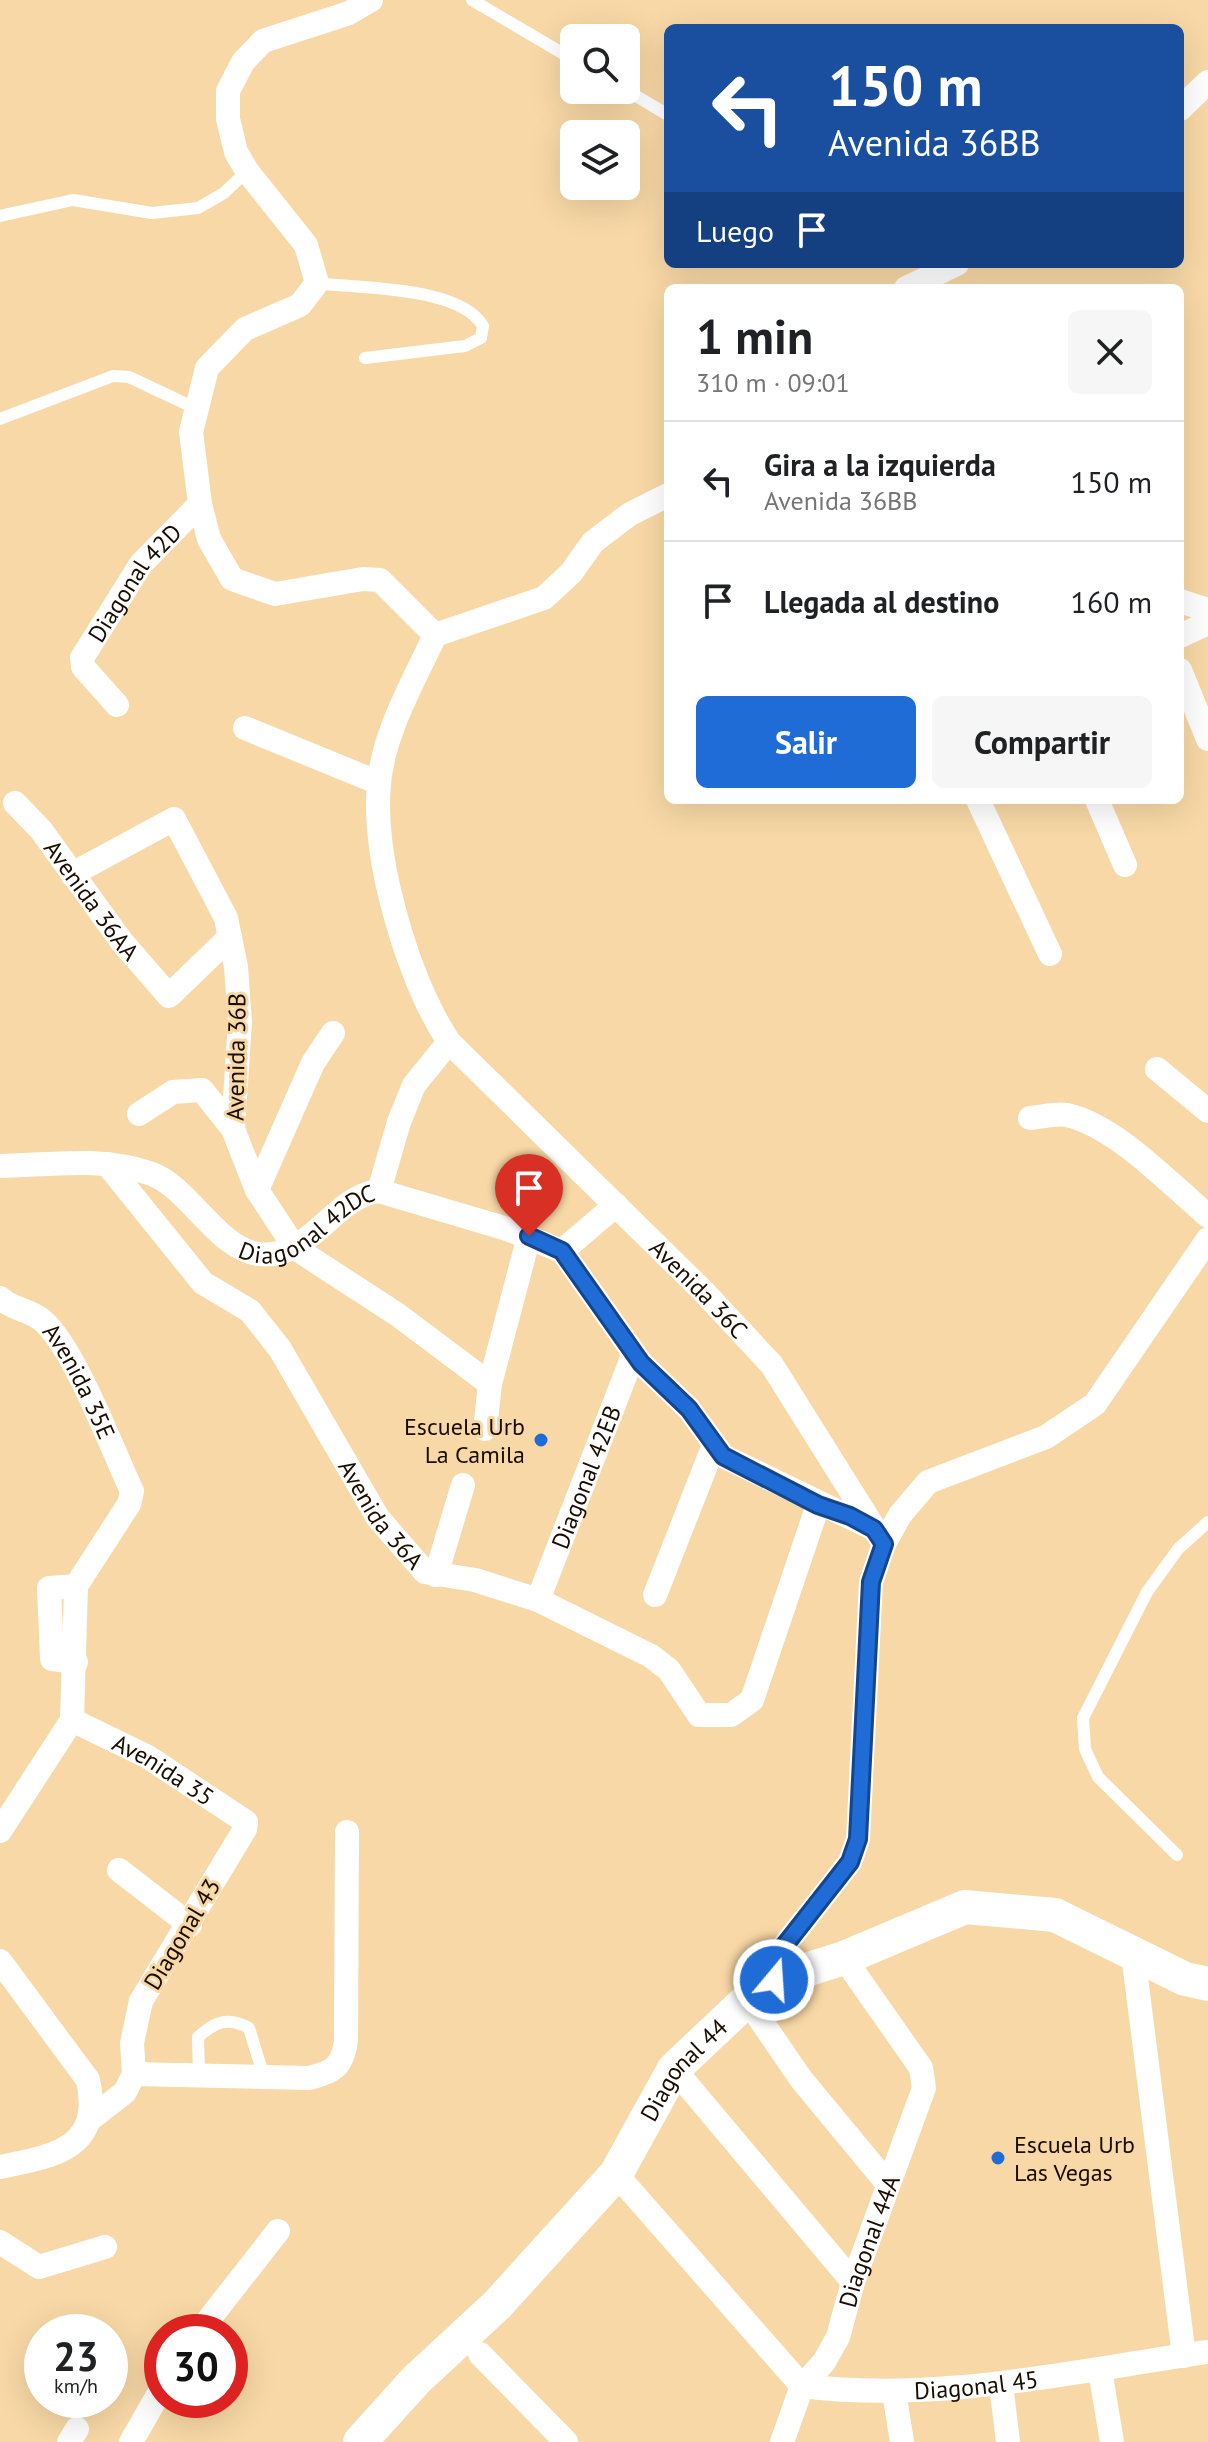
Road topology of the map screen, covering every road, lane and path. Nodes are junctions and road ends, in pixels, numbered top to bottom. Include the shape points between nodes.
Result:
1 (370, 0) edge
2 (472, 0) edge
3 (560, 52) edge
4 (1208, 82) edge
5 (640, 98) edge
6 (1184, 105) edge
7 (664, 113) edge
8 (247, 171) junction
9 (0, 216) edge
10 (948, 268) edge
11 (317, 283) junction
12 (914, 284) edge
13 (365, 358) dead end
14 (197, 409) junction
15 (0, 419) edge
16 (664, 497) edge
17 (200, 504) junction
18 (1184, 602) edge
19 (1208, 610) edge
20 (1208, 623) edge
21 (1184, 634) edge
22 (435, 635) junction
23 (1184, 680) edge
24 (117, 705) dead end
25 (245, 728) dead end
26 (1208, 739) edge
27 (379, 783) junction
28 (15, 803) dead end
29 (980, 804) edge
30 (1099, 804) edge
31 (1125, 865) dead end
32 (72, 874) junction
33 (230, 937) junction
34 (1050, 954) dead end
35 (333, 1033) dead end
36 (449, 1042) junction
37 (1157, 1069) dead end
38 (1208, 1111) edge
39 (139, 1114) dead end
40 (1030, 1118) dead end
41 (233, 1129) junction
42 (107, 1164) junction
43 (0, 1166) edge
44 (257, 1190) junction
45 (379, 1191) junction
46 (616, 1205) junction
47 (1208, 1216) edge
48 (529, 1236) junction
49 (1208, 1239) edge
50 (295, 1248) junction
51 (562, 1251) junction
52 (0, 1298) edge
53 (634, 1353) junction
54 (490, 1384) junction
55 (485, 1429) dead end
56 (714, 1445) junction
57 (463, 1485) dead end
58 (818, 1505) junction
59 (1208, 1522) edge
60 (879, 1536) junction
61 (436, 1575) junction
62 (655, 1595) dead end
63 (538, 1600) junction
64 (72, 1720) junction
65 (245, 1829) joint
66 (0, 1831) edge
67 (347, 1832) dead end
68 (1177, 1855) dead end
69 (119, 1870) dead end
70 (190, 1925) junction
71 (1133, 1954) junction
72 (844, 1958) junction
73 (0, 1961) edge
74 (774, 1980) junction
75 (1208, 1984) edge
76 (747, 2000) junction
77 (674, 2069) junction
78 (134, 2074) junction
79 (199, 2075) junction
80 (264, 2077) junction
81 (89, 2120) junction
82 (0, 2167) edge
83 (616, 2174) junction
84 (887, 2183) junction
85 (278, 2231) dead end
86 (0, 2242) edge
87 (105, 2247) dead end
88 (853, 2282) junction
89 (213, 2314) edge
90 (1208, 2352) edge
91 (480, 2354) dead end
92 (1184, 2356) junction
93 (1100, 2370) junction
94 (1001, 2384) junction
95 (802, 2386) junction
96 (894, 2392) junction
97 (145, 2418) edge
98 (566, 2441) edge
99 (131, 2442) edge
100 (360, 2442) edge
101 (782, 2442) edge
102 (902, 2442) edge
103 (1008, 2442) edge
104 (1112, 2442) edge

1 - 8 street via 349,13 263,41 243,62 228,91 228,119
2 - 3 lane
4 - 6 street
5 - 7 lane
8 - 9 lane via 198,208 152,213 73,200
8 - 11 street via 306,245
10 - 12 street
11 - 13 lane via 433,296 475,313 483,326 481,338 465,346
11 - 14 street via 300,305 245,329 207,368
14 - 15 lane via 129,377 113,376
14 - 17 street via 191,432
16 - 22 street via 593,542 544,598
17 - 22 street via 209,539 232,579 275,594 380,580
17 - 24 street, Diagonal 42D via 141,564 82,658 83,667
18 - 19 street
20 - 21 street
22 - 27 street, Avenida 36C via 394,726
23 - 26 street
25 - 27 street
27 - 36 street, Avenida 36C via 381,855 393,911
28 - 32 street, Avenida 36AA
29 - 34 street
30 - 31 street
32 - 33 street, Avenida 36AA via 169,996
32 - 33 street, Avenida 36B via 174,819 226,918
33 - 41 street, Avenida 36B via 240,1022
35 - 44 street via 313,1063
36 - 45 street, Diagonal 42DC via 414,1085
36 - 46 street, Avenida 36C
37 - 38 street
39 - 41 street via 173,1092 202,1090
40 - 47 street via 1064,1114 1088,1122
41 - 44 street, Avenida 36B
42 - 43 street, Diagonal 42DC
42 - 50 street, Diagonal 42DC via 154,1174 242,1249 260,1254
42 - 61 street, Avenida 36A via 203,1283 250,1311 280,1349 378,1518 425,1572
44 - 50 street, Avenida 36B
45 - 48 street
45 - 50 street, Diagonal 42DC via 364,1195
46 - 51 street
46 - 60 street, Avenida 36C via 772,1365
48 - 51 street
48 - 54 street
49 - 60 street via 1095,1404 1046,1437 928,1482
50 - 54 street, Avenida 36B
51 - 53 street
52 - 64 street, Avenida 35E via 11,1309 41,1318 62,1341 132,1491 129,1504 76,1586
53 - 56 street via 689,1409
53 - 63 street, Diagonal 42EB
54 - 55 street
56 - 58 street via 723,1456
56 - 62 street
57 - 61 street
58 - 60 street
58 - 63 street, Avenida 36A via 752,1700 731,1715 699,1715 669,1670 651,1656
59 - 68 lane via 1178,1549 1147,1592 1083,1718 1085,1749 1098,1777
60 - 74 street via 871,1582 858,1839 850,1862 781,1950
61 - 63 street, Avenida 36A via 475,1580
64 - 65 street, Avenida 35 via 161,1765 241,1816
64 - 66 street
65 - 70 street, Diagonal 43
67 - 80 street via 343,2060 332,2073 309,2078
69 - 70 street
70 - 78 street, Diagonal 43 via 141,2001 132,2043
71 - 72 main road, Diagonal 44 via 1055,1915 965,1907
71 - 75 main road, Diagonal 44
71 - 92 street
72 - 74 main road, Diagonal 44
72 - 84 street, Diagonal 44A via 921,2068 924,2088
73 - 81 street via 88,2080 93,2100
74 - 76 main road, Diagonal 44
76 - 77 main road, Diagonal 44
76 - 84 street via 801,2079
77 - 83 main road, Diagonal 44
77 - 88 street
78 - 79 street
78 - 81 street via 125,2092
79 - 80 street
79 - 80 lane via 198,2037 213,2023 235,2020 249,2028
81 - 82 street via 77,2144 52,2156
83 - 95 street
83 - 100 main road, Diagonal 44 via 497,2305 416,2380
84 - 88 street, Diagonal 44A
85 - 89 street
86 - 87 street via 39,2267
88 - 95 street, Diagonal 44A via 833,2348
90 - 92 street, Diagonal 45
91 - 98 street
92 - 93 street, Diagonal 45
93 - 94 street, Diagonal 45
93 - 104 street
94 - 96 street, Diagonal 45
94 - 103 street
95 - 96 street, Diagonal 45
95 - 101 street
96 - 102 street
97 - 99 street

